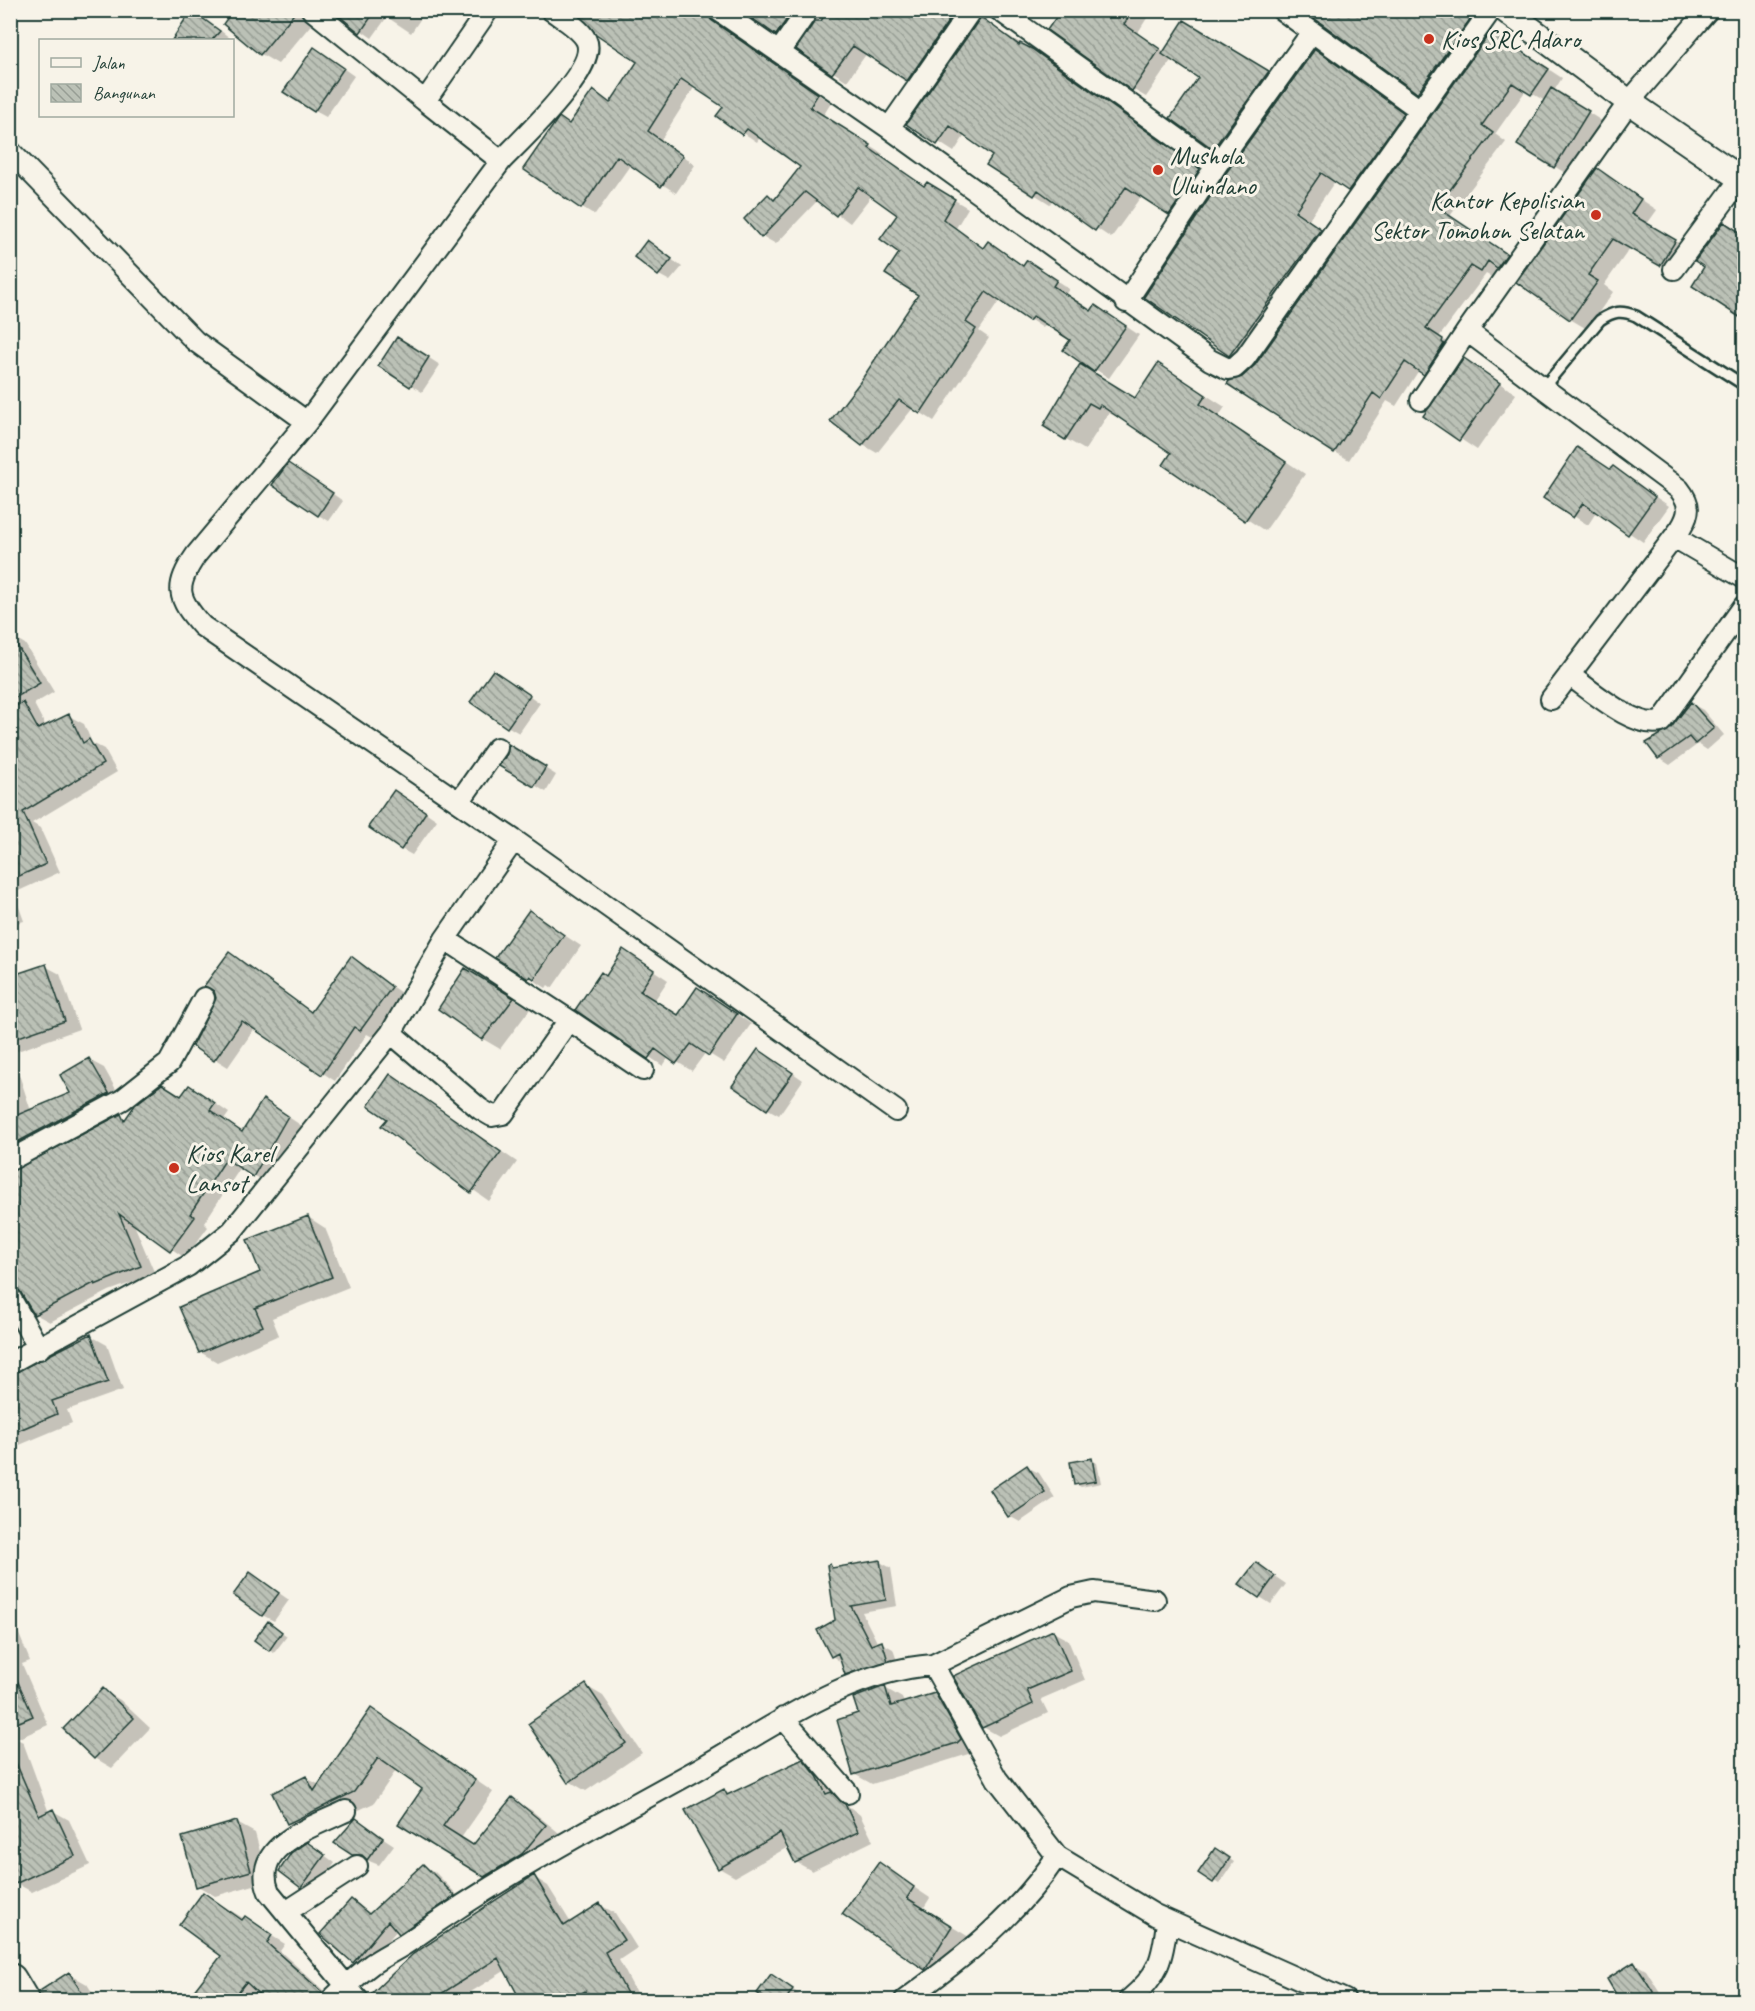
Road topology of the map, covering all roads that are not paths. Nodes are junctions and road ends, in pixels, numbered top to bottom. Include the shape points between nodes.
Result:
1 (312, 10) edge
2 (488, 10) edge
3 (551, 10) edge
4 (718, 10) edge
5 (808, 10) edge
6 (970, 10) edge
7 (999, 10) edge
8 (1282, 10) edge
9 (1491, 10) edge
10 (1505, 10) edge
11 (1708, 10) edge
12 (1312, 32) junction
13 (779, 52) junction
14 (425, 101) junction
15 (1629, 102) junction
16 (1420, 110) junction
17 (889, 128) junction
18 (10, 152) edge
19 (501, 161) junction
20 (1216, 166) junction
21 (1743, 179) edge
22 (1674, 269) dead end
23 (1126, 302) junction
24 (1467, 331) junction
25 (1744, 385) edge
26 (1543, 388) junction
27 (1421, 400) dead end
28 (308, 422) junction
29 (1674, 537) junction
30 (1744, 578) edge
31 (1744, 606) edge
32 (1569, 675) junction
33 (1551, 699) dead end
34 (497, 748) dead end
35 (459, 802) junction
36 (514, 840) junction
37 (446, 939) junction
38 (204, 998) dead end
39 (569, 1020) junction
40 (391, 1034) junction
41 (643, 1070) dead end
42 (896, 1111) dead end
43 (10, 1160) edge
44 (10, 1297) edge
45 (39, 1349) junction
46 (10, 1363) edge
47 (1155, 1600) dead end
48 (933, 1665) junction
49 (783, 1718) junction
50 (848, 1793) dead end
51 (346, 1811) dead end
52 (1057, 1856) junction
53 (357, 1866) dead end
54 (286, 1912) junction
55 (1167, 1921) junction
56 (10, 1980) edge
57 (344, 1996) edge
58 (22, 2001) edge
59 (905, 2001) edge
60 (1129, 2001) edge
61 (1345, 2001) edge

1 - 14 street
2 - 14 street
3 - 19 street via 586,40 589,51 574,81
4 - 13 street
5 - 13 street
6 - 17 street
7 - 20 street
8 - 12 street
9 - 16 street
10 - 15 street
11 - 15 street
12 - 16 street
12 - 20 street
13 - 17 street
14 - 19 street
15 - 21 street
15 - 24 street
16 - 23 street via 1245,358 1234,368 1227,369 1210,360
17 - 23 street
18 - 28 street via 195,341
19 - 28 street
20 - 23 street
21 - 22 street
24 - 26 street
24 - 27 street
25 - 26 lane via 1622,310 1600,320
26 - 29 street via 1679,489 1689,506 1688,517
28 - 35 street via 196,555 186,570 181,596 202,626
29 - 30 street
29 - 32 street
31 - 32 street via 1661,722 1645,724 1629,716
32 - 33 street
34 - 35 street
35 - 36 street
36 - 37 street
36 - 42 street
37 - 39 street
37 - 40 street
38 - 43 street via 169,1063 122,1100
39 - 40 street via 499,1116 480,1109
39 - 41 street
40 - 45 street via 221,1241 188,1266
44 - 45 street
45 - 46 street
47 - 48 street via 1094,1592 1071,1597
48 - 49 street via 904,1667
48 - 52 street via 997,1779
49 - 50 street
49 - 57 street via 483,1890 372,1964
51 - 54 street via 280,1844 268,1860 265,1881
52 - 55 street
52 - 59 street via 994,1932
53 - 54 street
54 - 57 street
55 - 60 street via 1158,1969
55 - 61 street
56 - 58 highway

